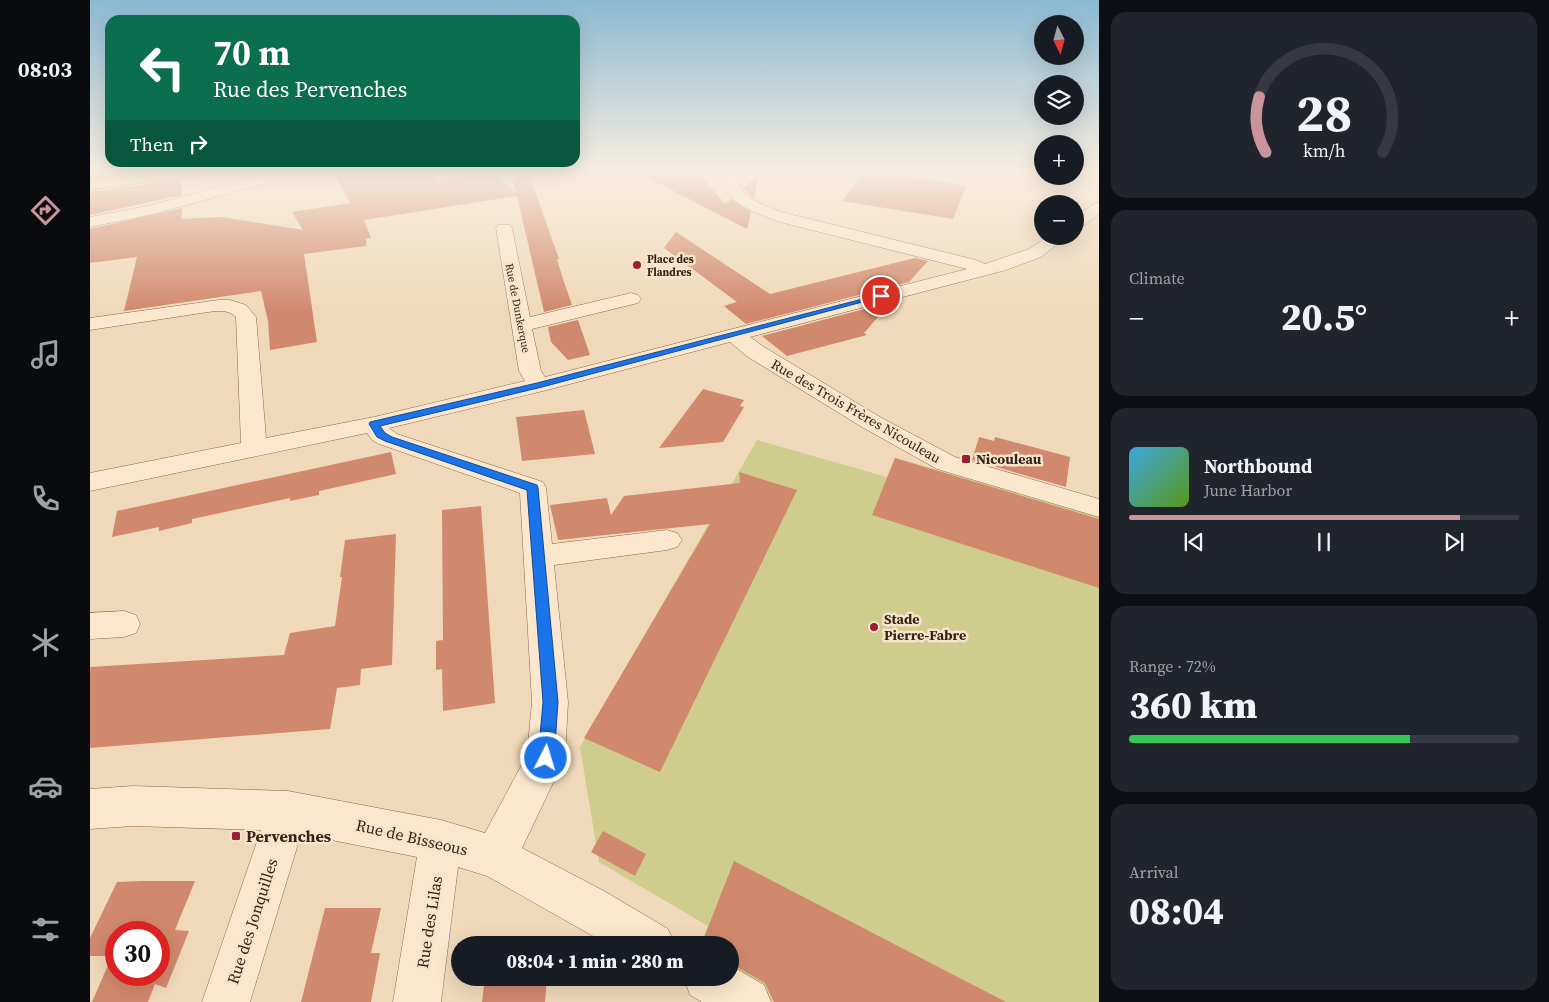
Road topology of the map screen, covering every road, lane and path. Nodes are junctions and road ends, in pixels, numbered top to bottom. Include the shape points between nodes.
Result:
1 (115, 217) edge
2 (781, 217) edge
3 (90, 222) edge
4 (504, 228) dead end
5 (1084, 229) edge
6 (1095, 232) dead end
7 (1047, 245) edge
8 (982, 270) junction
9 (631, 299) dead end
10 (90, 324) edge
11 (522, 325) junction
12 (734, 335) junction
13 (539, 386) junction
14 (374, 424) junction
15 (254, 449) junction
16 (90, 482) edge
17 (1099, 508) edge
18 (667, 540) dead end
19 (539, 556) junction
20 (124, 624) dead end
21 (90, 626) edge
22 (90, 809) edge
23 (288, 811) junction
24 (441, 841) junction
25 (496, 857) junction
26 (637, 936) edge
27 (720, 986) edge
28 (226, 1002) edge
29 (417, 1002) edge
30 (747, 1002) edge

1 - 3 street
2 - 8 street via 970,264
4 - 11 street, Rue de Dunkerque
5 - 6 street
7 - 8 street via 1016,261
8 - 12 street
9 - 11 street
10 - 15 street via 208,306 240,309 246,318
11 - 13 street, Rue de Dunkerque via 530,370
12 - 13 street
12 - 17 street, Rue des Trois Frères Nicouleau via 871,422 946,463
13 - 14 street
14 - 15 street
14 - 19 street via 388,439 533,488
15 - 16 street
18 - 19 street
19 - 25 street via 550,702 546,758
20 - 21 street
22 - 23 street, Rue de Bisseous via 134,806
23 - 24 street, Rue de Bisseous
23 - 28 street, Rue des Jonquilles
24 - 25 street, Rue de Bisseous
24 - 29 street, Rue des Lilas
25 - 26 street, Rue de Bisseous
27 - 30 street

